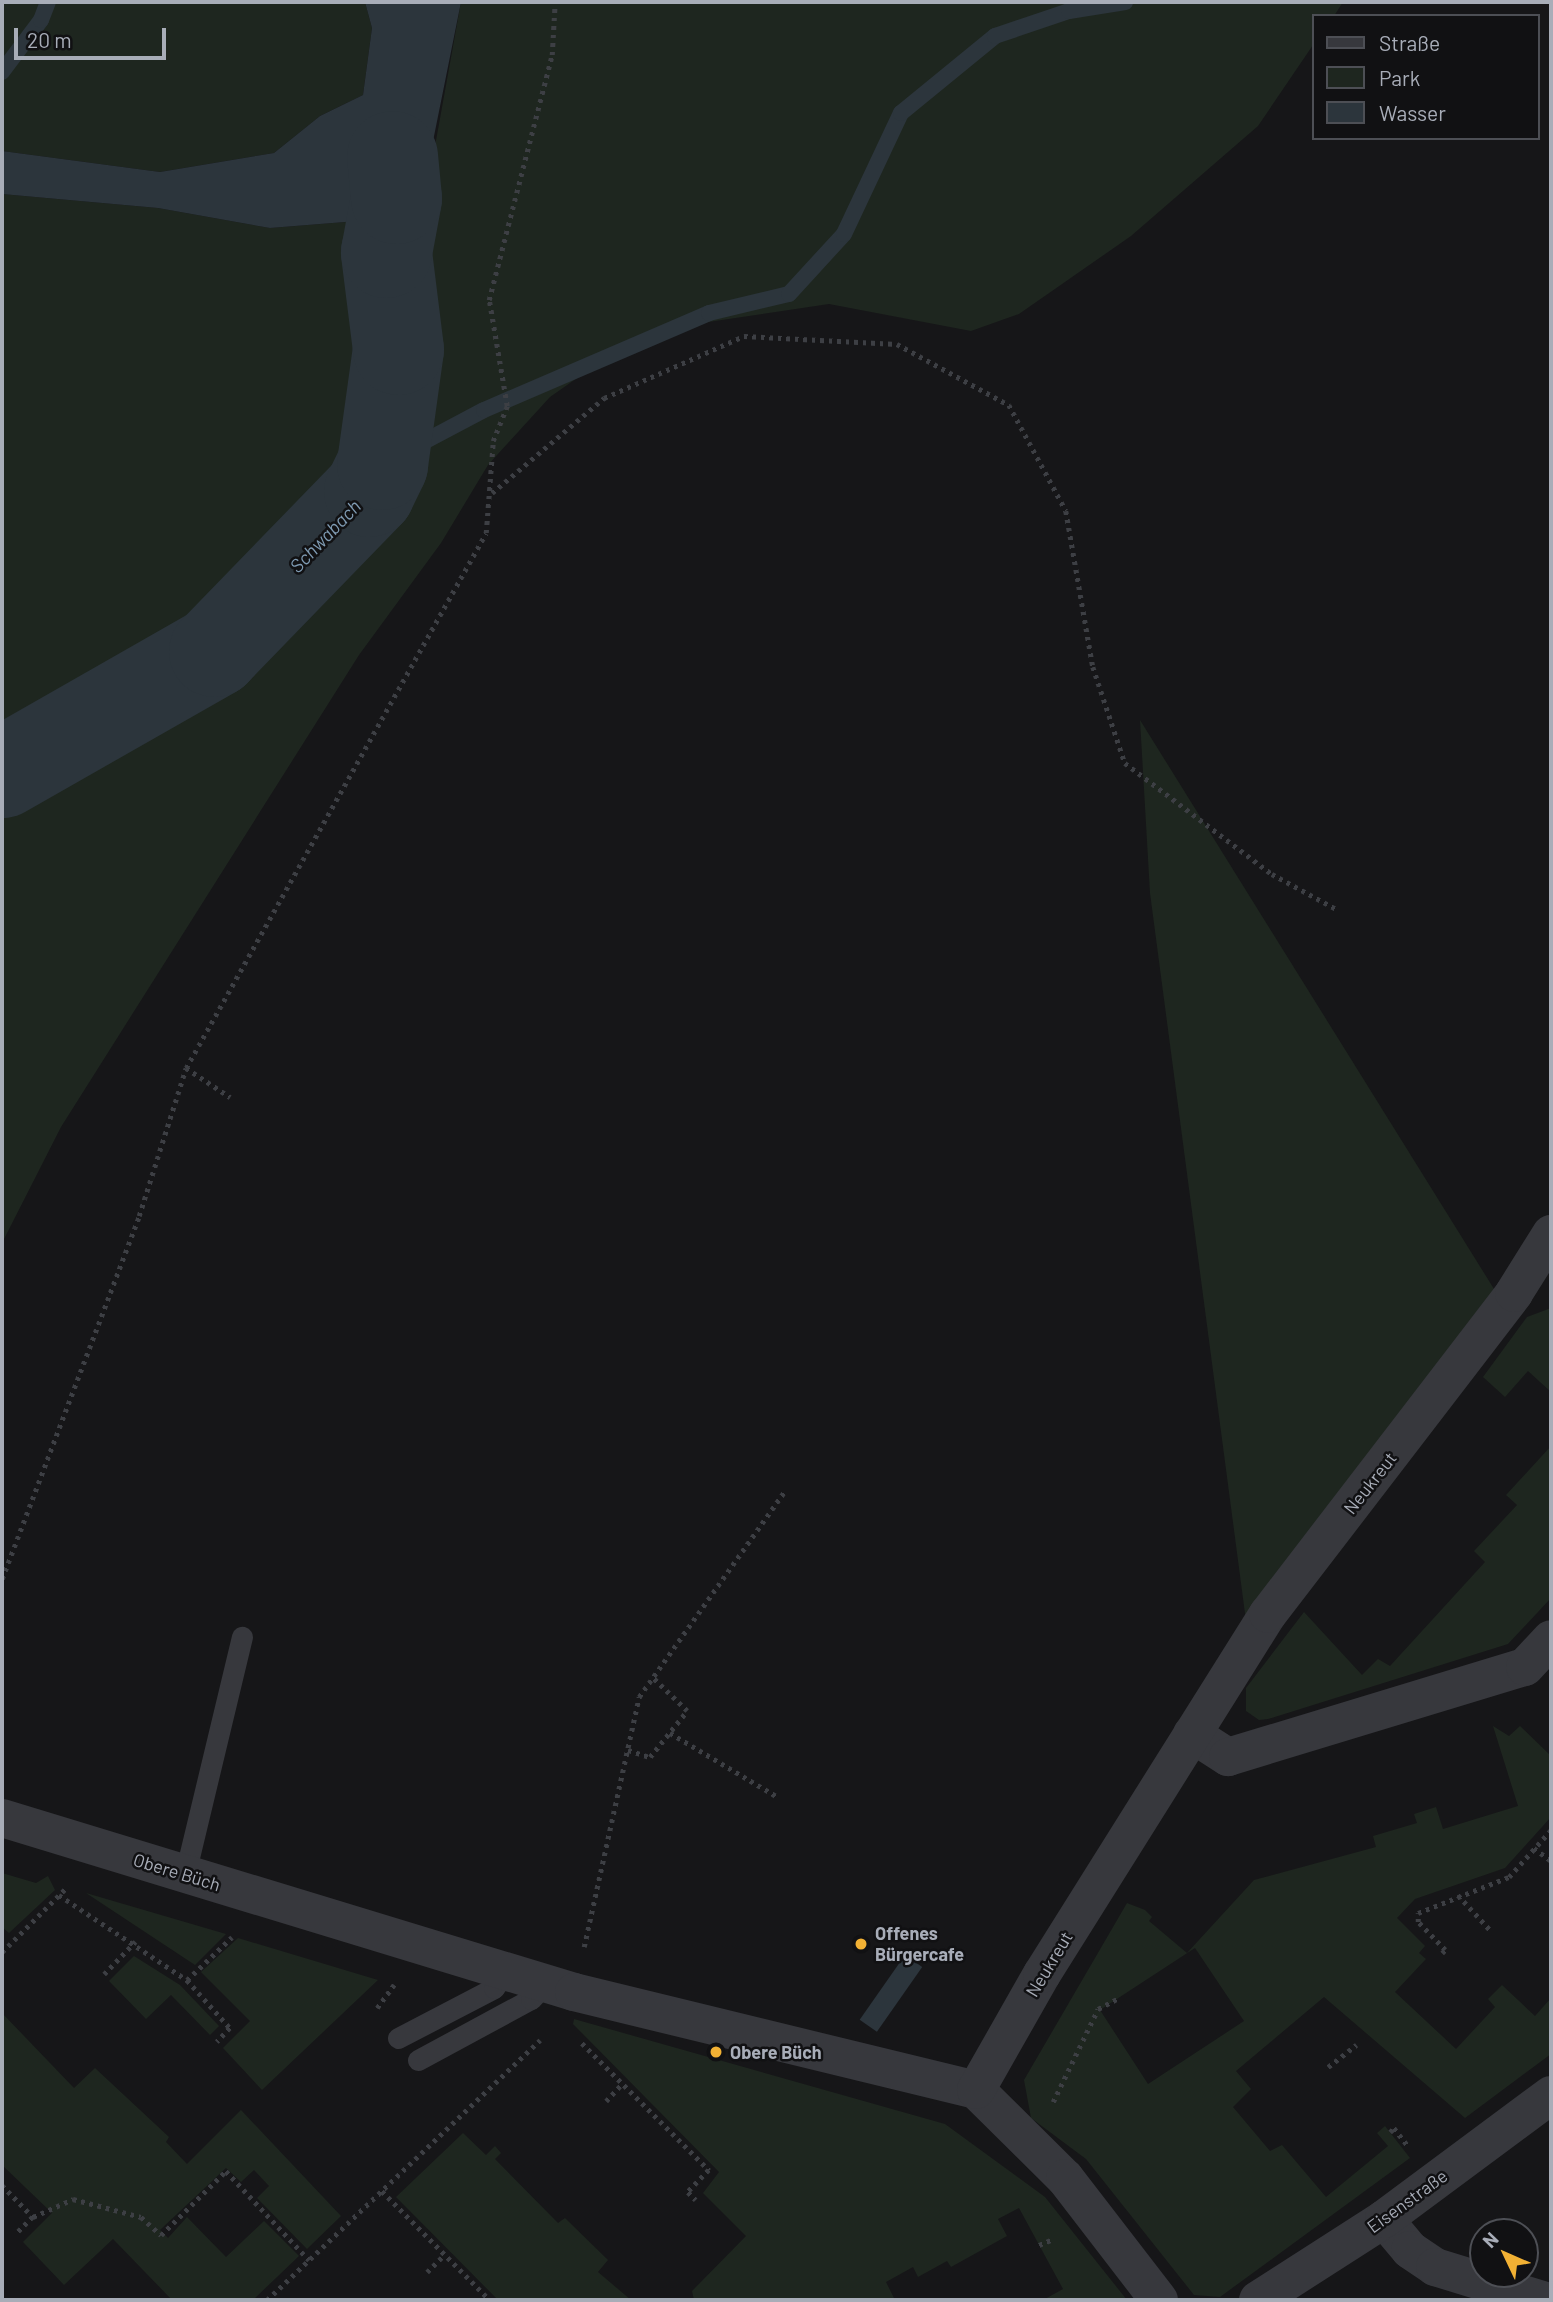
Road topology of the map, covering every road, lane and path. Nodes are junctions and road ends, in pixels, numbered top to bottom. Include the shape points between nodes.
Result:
1 (555, 2) edge
2 (491, 493) junction
3 (1338, 910) dead end
4 (186, 1068) junction
5 (230, 1097) dead end
6 (1551, 1234) edge
7 (784, 1492) dead end
8 (2, 1578) edge
9 (242, 1637) dead end
10 (1551, 1639) edge
11 (653, 1678) junction
12 (670, 1733) junction
13 (1192, 1734) junction
14 (628, 1750) junction
15 (776, 1796) dead end
16 (2, 1818) edge
17 (1551, 1830) edge
18 (1534, 1849) junction
19 (1551, 1861) edge
20 (185, 1874) junction
21 (77, 1878) dead end
22 (59, 1895) junction
23 (1458, 1895) junction
24 (239, 1930) dead end
25 (1492, 1932) dead end
26 (135, 1942) junction
27 (2, 1952) edge
28 (1442, 1954) dead end
29 (506, 1971) junction
30 (104, 1974) dead end
31 (187, 1980) junction
32 (560, 1999) junction
33 (1117, 1999) dead end
34 (398, 2038) dead end
35 (217, 2042) dead end
36 (1356, 2045) dead end
37 (418, 2060) dead end
38 (1328, 2067) dead end
39 (623, 2083) junction
40 (976, 2090) junction
41 (1551, 2095) edge
42 (606, 2101) dead end
43 (1390, 2132) dead end
44 (1027, 2140) junction
45 (1418, 2158) dead end
46 (2, 2185) edge
47 (382, 2190) junction
48 (696, 2200) dead end
49 (33, 2217) junction
50 (1384, 2219) junction
51 (16, 2234) dead end
52 (445, 2254) junction
53 (309, 2260) junction
54 (427, 2272) dead end
55 (267, 2300) edge
56 (490, 2300) edge
57 (1159, 2300) edge
58 (1258, 2300) edge
59 (1542, 2300) edge

1 - 2 path via 552,55 489,300 507,405 493,441
2 - 3 path via 604,398 744,336 897,344 1009,405 1066,511 1093,667 1125,763 1272,874
2 - 4 path via 486,533
4 - 5 path
4 - 8 path via 139,1216
6 - 13 street, Neukreut via 1514,1293 1268,1615
7 - 11 path
9 - 20 lane
10 - 13 street via 1525,1667 1228,1757
11 - 12 path via 687,1712
11 - 14 path via 639,1697
12 - 14 path via 650,1757
12 - 15 path
13 - 40 street, Neukreut
14 - 32 path
16 - 20 street, Obere Büch
17 - 18 path
18 - 19 path
18 - 23 path via 1509,1877
20 - 29 street, Obere Büch
21 - 22 path
22 - 26 path
22 - 27 path
23 - 25 path
23 - 28 path via 1418,1913 1418,1922 1446,1950
24 - 31 path
26 - 30 path
26 - 31 path
29 - 32 street, Obere Büch
29 - 34 lane via 494,1988
31 - 35 path via 230,2028
32 - 37 lane via 531,1999
32 - 39 path
32 - 40 street, Obere Büch
32 - 47 path
33 - 44 path via 1098,2009 1051,2106
36 - 38 path
39 - 42 path
39 - 48 path via 709,2169 688,2192
40 - 44 street
41 - 50 street, Eisenstraße
43 - 45 path via 1394,2129
44 - 57 street via 1065,2178
46 - 49 path
47 - 52 path
47 - 53 path
49 - 51 path
49 - 53 path via 73,2199 141,2217 161,2235 226,2171
50 - 58 street, Eisenstraße
50 - 59 street via 1410,2250 1435,2267
52 - 54 path
52 - 56 path
53 - 55 path

